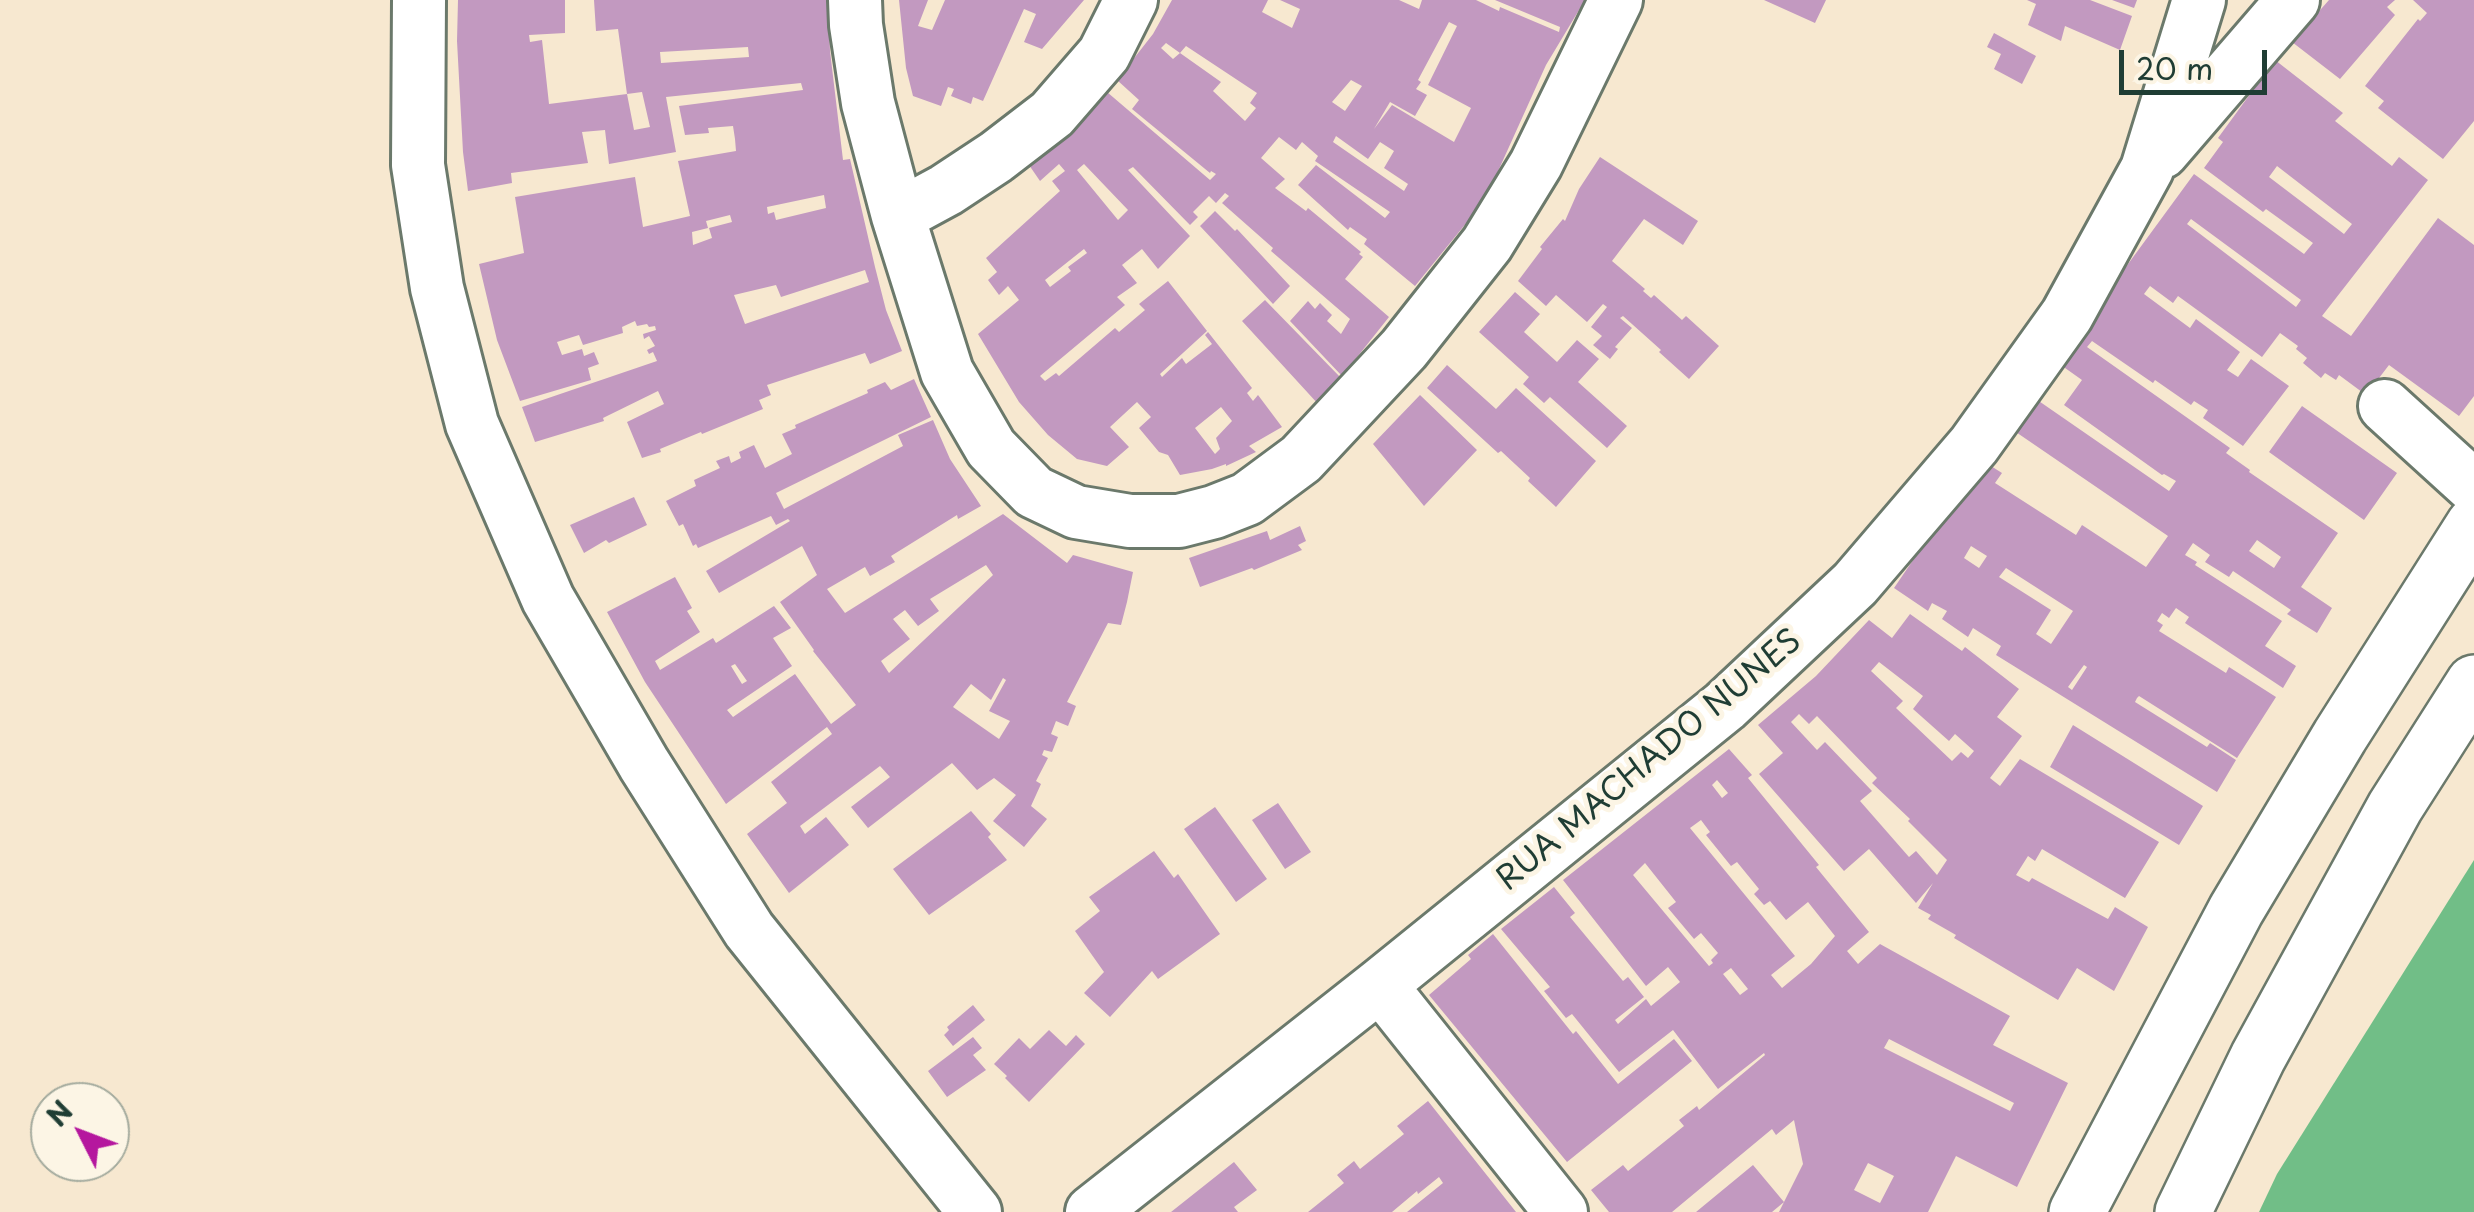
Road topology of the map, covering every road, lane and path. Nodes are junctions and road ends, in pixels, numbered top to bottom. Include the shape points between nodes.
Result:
1 (419, 0) edge
2 (856, 0) edge
3 (1131, 0) edge
4 (1616, 0) edge
5 (2198, 0) edge
6 (2293, 0) edge
7 (2148, 168) junction
8 (898, 216) junction
9 (2385, 406) dead end
10 (2474, 487) edge
11 (2474, 525) edge
12 (2474, 682) edge
13 (1380, 985) junction
14 (975, 1212) edge
15 (1092, 1212) edge
16 (1562, 1212) edge
17 (2077, 1212) edge
18 (2182, 1212) edge

1 - 14 street via 418,165 437,288 472,424 548,599 749,930
2 - 8 street via 868,103
3 - 8 street via 1104,54 1052,114
4 - 8 street via 1536,164 1487,244 1404,349 1301,459 1247,499 1214,512 1178,521 1130,521 1076,512 1034,492 991,448 947,372
5 - 7 street, RUA MACHADO NUNES
6 - 7 street
7 - 13 street, RUA MACHADO NUNES via 2066,315 1974,444 1854,584 1725,706
9 - 10 street
11 - 17 main road via 2236,910
12 - 18 main road via 2395,807
13 - 15 street, RUA MACHADO NUNES
13 - 16 street

